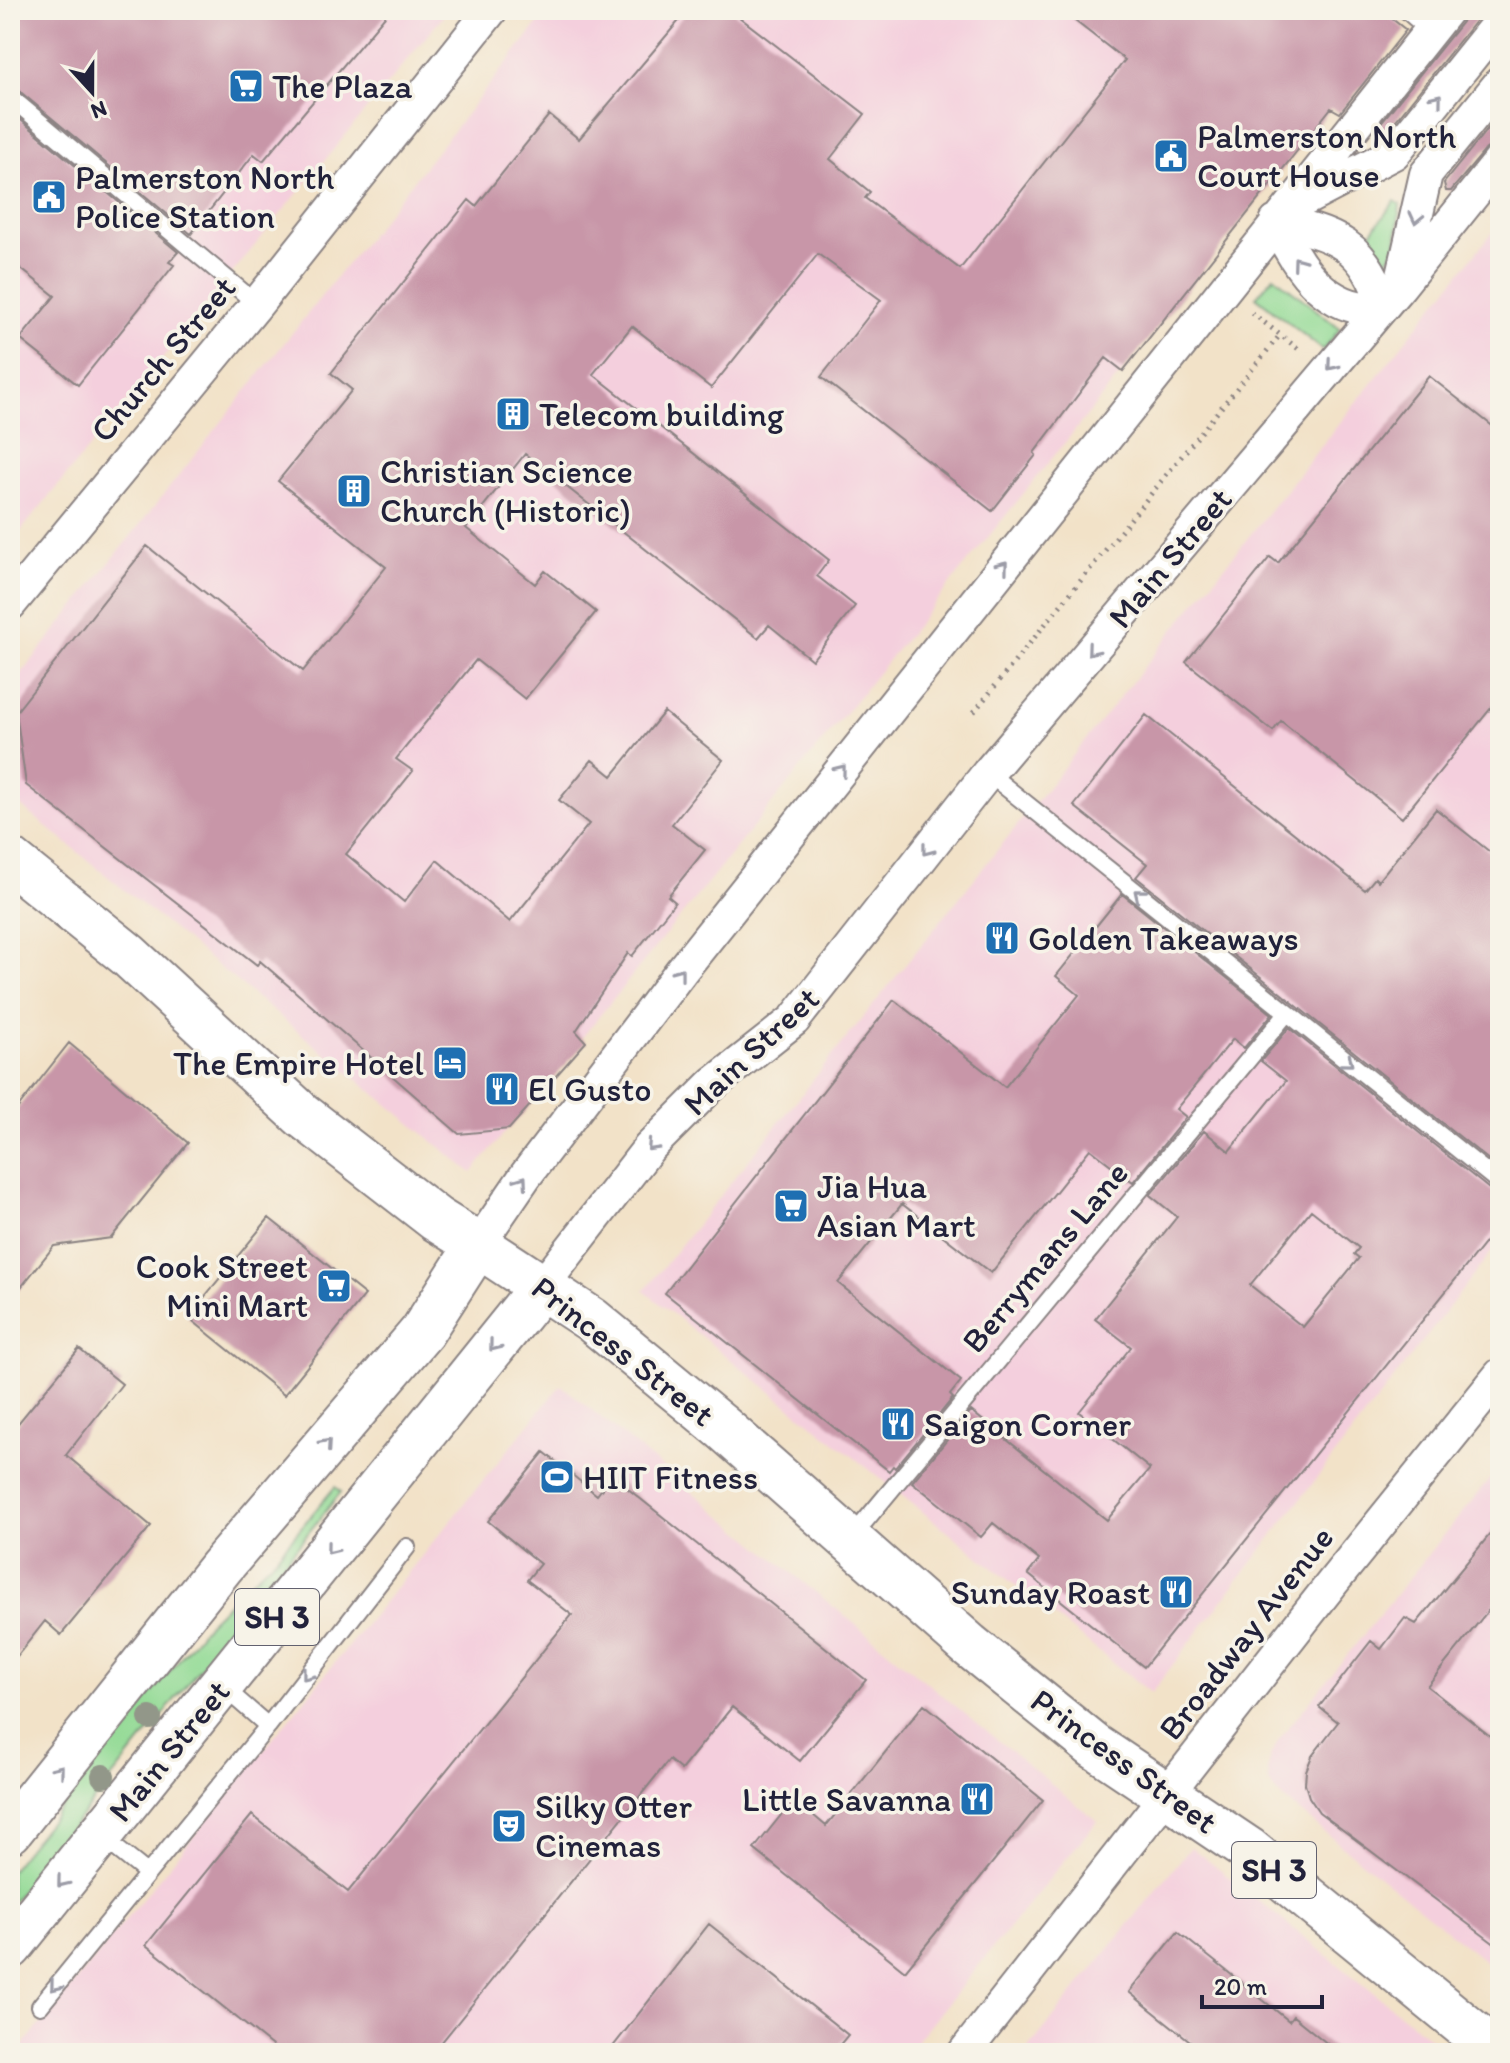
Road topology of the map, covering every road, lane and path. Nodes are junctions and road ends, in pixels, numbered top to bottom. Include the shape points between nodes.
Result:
1 (491, 10) edge
2 (1406, 10) edge
3 (1439, 20) edge
4 (1500, 21) edge
5 (1500, 83) edge
6 (10, 97) edge
7 (1500, 161) edge
8 (1282, 216) junction
9 (1392, 296) junction
10 (257, 304) junction
11 (1249, 311) dead end
12 (1280, 335) junction
13 (1308, 356) dead end
14 (10, 604) edge
15 (974, 712) dead end
16 (988, 773) junction
17 (10, 860) edge
18 (1287, 1013) junction
19 (1500, 1183) edge
20 (478, 1245) junction
21 (543, 1285) junction
22 (1500, 1375) edge
23 (849, 1540) junction
24 (407, 1547) dead end
25 (221, 1686) junction
26 (268, 1726) junction
27 (1168, 1794) junction
28 (10, 1831) edge
29 (100, 1835) junction
30 (147, 1873) junction
31 (10, 1947) edge
32 (40, 2006) dead end
33 (964, 2053) edge
34 (1498, 2053) edge

1 - 10 street, Church Street
2 - 3 lane
3 - 8 street
8 -> 4 street via 1394,153
5 -> 9 street via 1426,174
6 - 10 lane
7 - 9 street, Main Street
8 - 9 street via 1350,247
9 -> 8 street via 1357,307 1319,288 1287,248
20 -> 8 street via 682,970
9 -> 16 street, Main Street
10 - 14 street, Church Street
11 - 12 path
12 - 13 path
12 - 15 path
18 -> 16 lane
16 -> 21 street, Main Street via 794,1020 714,1083 649,1148
17 - 20 main road, Princess Street via 128,955 302,1115 436,1219
18 -> 19 lane
18 - 23 lane, Berrymans Lane
20 - 21 main road, Princess Street / SH 3
28 -> 20 main road, SH 3 via 221,1567 422,1332
21 - 23 main road, Princess Street / SH 3 via 723,1428
21 -> 25 main road, Main Street / SH 3
22 - 27 street, Broadway Avenue
23 - 27 main road, Princess Street / SH 3 via 1094,1746
24 -> 26 lane
25 - 26 lane
25 - 29 main road, Main Street / SH 3
26 - 30 lane
27 - 33 street, Broadway Avenue
27 - 34 main road, Princess Street / SH 3 via 1249,1850
29 - 30 lane
29 -> 31 main road, Main Street / SH 3
30 -> 32 lane

